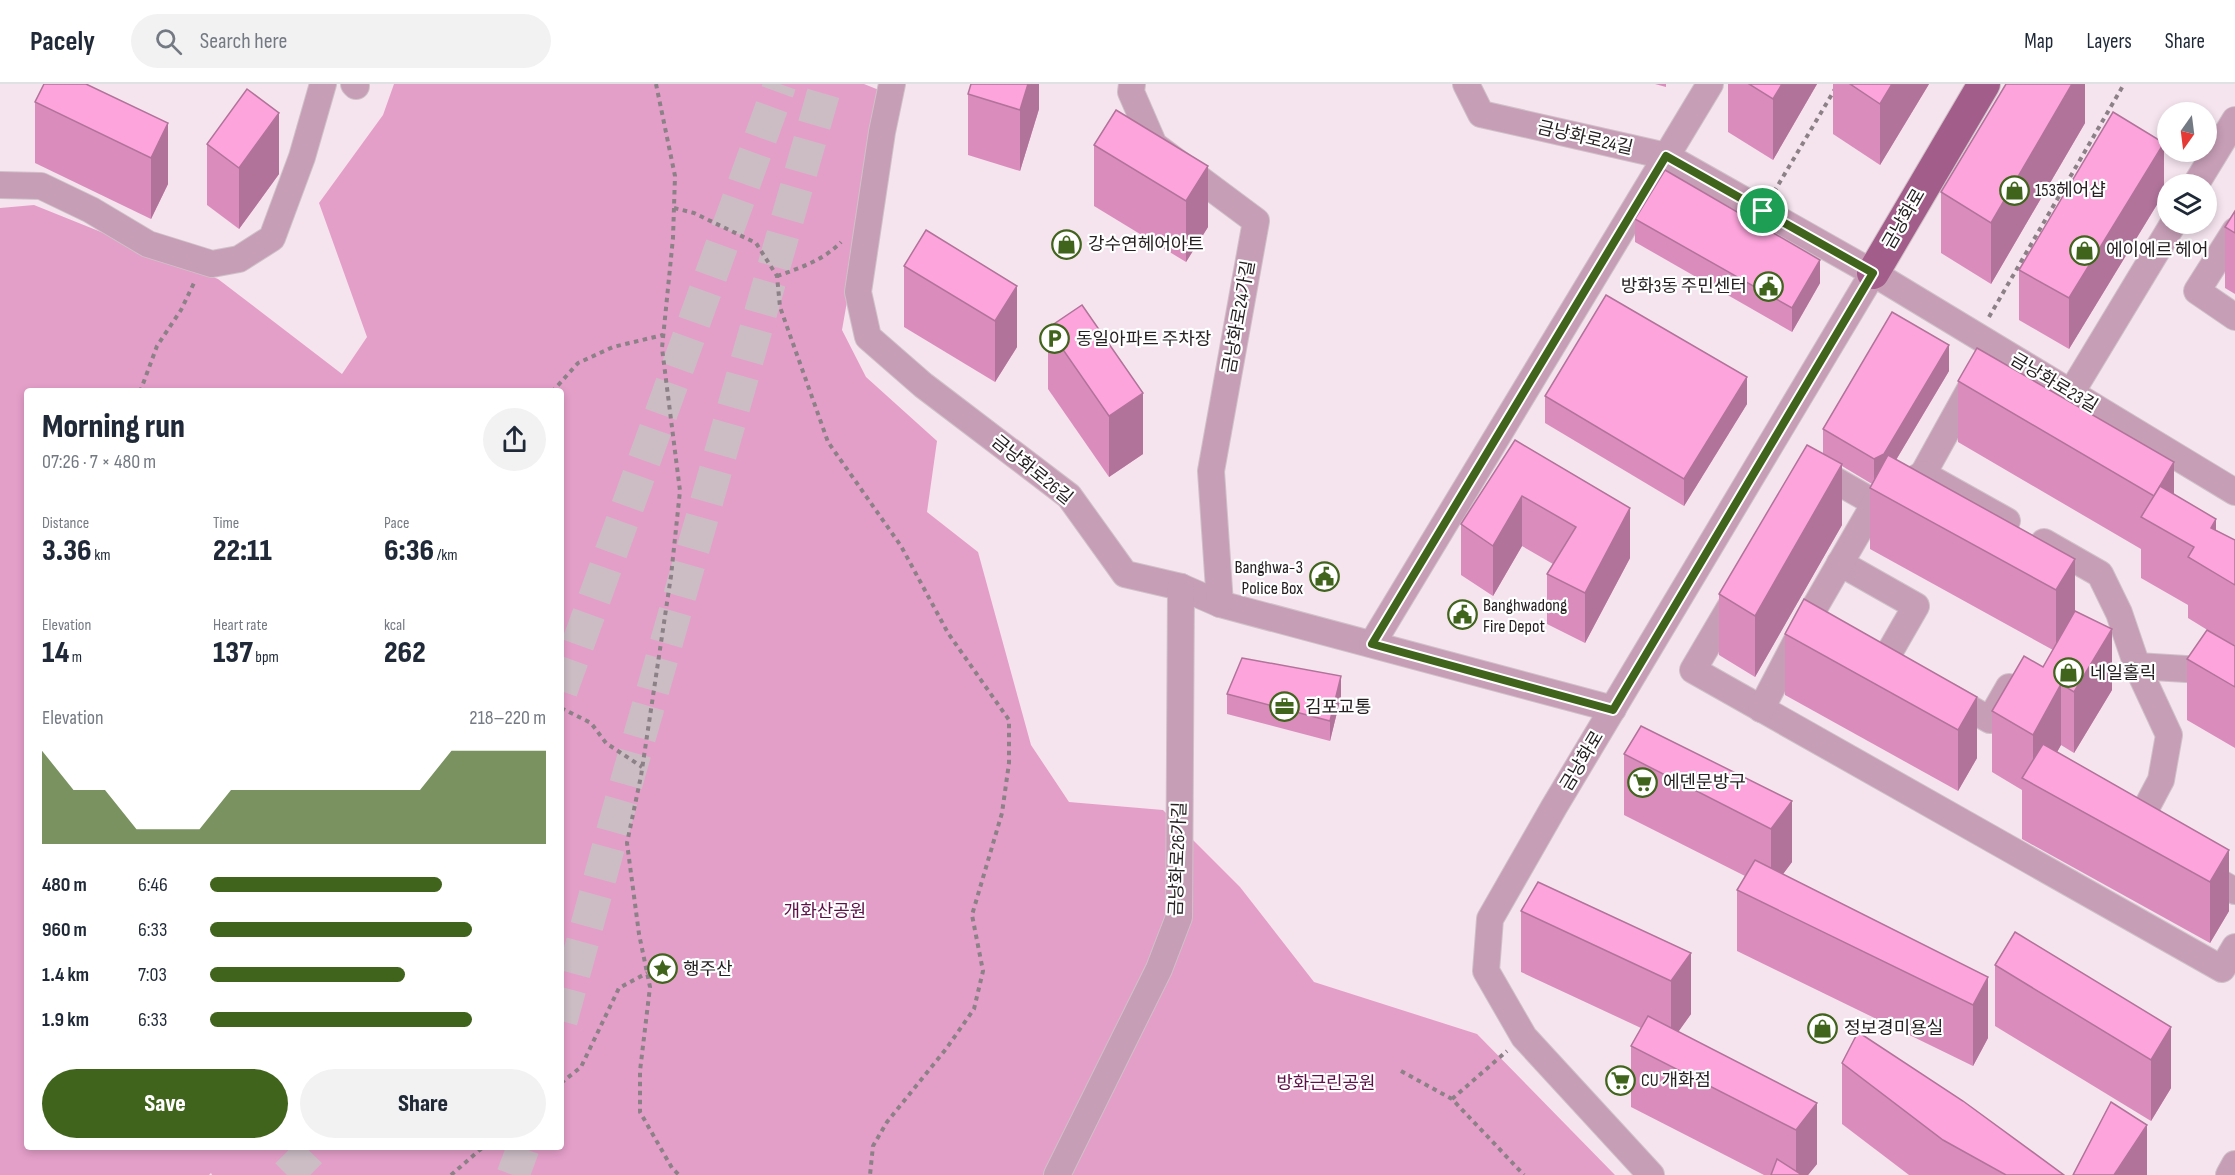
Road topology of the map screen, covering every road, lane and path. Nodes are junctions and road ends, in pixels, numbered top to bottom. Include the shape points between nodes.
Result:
1 (323, 84) edge
2 (656, 84) edge
3 (892, 84) edge
4 (1466, 84) edge
5 (1710, 84) edge
6 (1838, 84) edge
7 (1984, 84) edge
8 (2124, 84) edge
9 (1128, 87) edge
10 (2235, 120) edge
11 (1666, 156) junction
12 (2202, 174) edge
13 (0, 185) edge
14 (674, 208) junction
15 (1763, 211) junction
16 (870, 213) junction
17 (2235, 231) edge
18 (2167, 234) edge
19 (197, 260) junction
20 (1873, 273) junction
21 (777, 276) junction
22 (2235, 317) edge
23 (663, 335) junction
24 (1986, 341) junction
25 (141, 388) edge
26 (556, 388) edge
27 (2071, 393) junction
28 (1923, 474) junction
29 (1801, 487) edge
30 (2233, 487) edge
31 (1875, 503) junction
32 (1840, 563) junction
33 (1747, 578) edge
34 (1181, 587) junction
35 (1220, 604) junction
36 (1372, 644) junction
37 (2137, 666) junction
38 (2235, 672) edge
39 (2015, 677) edge
40 (1761, 709) junction
41 (564, 710) edge
42 (1613, 710) junction
43 (642, 767) junction
44 (2235, 891) edge
45 (2235, 947) edge
46 (647, 973) junction
47 (1524, 1037) junction
48 (1401, 1071) dead end
49 (564, 1080) edge
50 (1452, 1099) junction
51 (480, 1150) edge
52 (2235, 1164) edge
53 (451, 1175) edge
54 (680, 1175) edge
55 (870, 1175) edge
56 (1058, 1175) edge
57 (1524, 1175) edge
58 (1651, 1175) edge
59 (2229, 1175) edge

1 - 19 street via 302,157 272,238 239,259 212,264
2 - 14 path via 675,176
3 - 16 street, 금낭화로26길
4 - 11 street, 금낭화로24길 via 1481,114
5 - 11 street
6 - 15 path
7 - 20 main road, 금낭화로
8 - 24 path
9 - 35 street, 금낭화로24가길 via 1154,145 1256,221 1211,471
10 - 12 street
11 - 15 street, 금낭화로24길
11 - 36 street
13 - 19 street via 40,186 92,210 148,244
14 - 21 path via 694,213 756,243
14 - 23 path
15 - 20 street, 금낭화로24길
16 - 21 path via 832,252
16 - 34 street, 금낭화로26길 via 858,292 868,337 923,385 1070,496 1125,573
17 - 22 street via 2197,291
18 - 27 street
19 - 25 path via 194,286 157,346
20 - 24 street, 금낭화로23길
20 - 42 street, 금낭화로
21 - 55 path via 780,307 828,441 901,546 948,633 1009,720 1009,763 1002,813 972,915 983,971 974,1009 887,1122 873,1146
23 - 26 path via 613,347 578,363
23 - 43 path via 680,491
24 - 27 street, 금낭화로23길
24 - 28 street
27 - 30 street, 금낭화로23길
28 - 31 street
28 - 37 street via 2100,574 2119,613
29 - 31 street via 1813,466
31 - 32 street
32 - 39 street via 1916,606 1895,665 1990,720
32 - 40 street via 1819,622
33 - 40 street via 1693,670
34 - 35 street, 금낭화로26길
34 - 56 street, 금낭화로26가길 via 1179,917 1159,969
35 - 36 street, 금낭화로26길
36 - 42 street, 금낭화로26길
37 - 38 street
37 - 44 street via 2169,735 2162,780 2133,833
40 - 45 street via 2222,969
41 - 43 path via 591,723 606,742
42 - 47 street, 금낭화로 via 1490,919 1486,971
43 - 46 path via 627,843
46 - 49 path via 619,988 581,1066
46 - 54 path via 650,987 640,1071 640,1112 672,1168
47 - 50 path
47 - 58 street, 금낭화로
48 - 50 path
50 - 57 path
51 - 53 path
52 - 59 street

